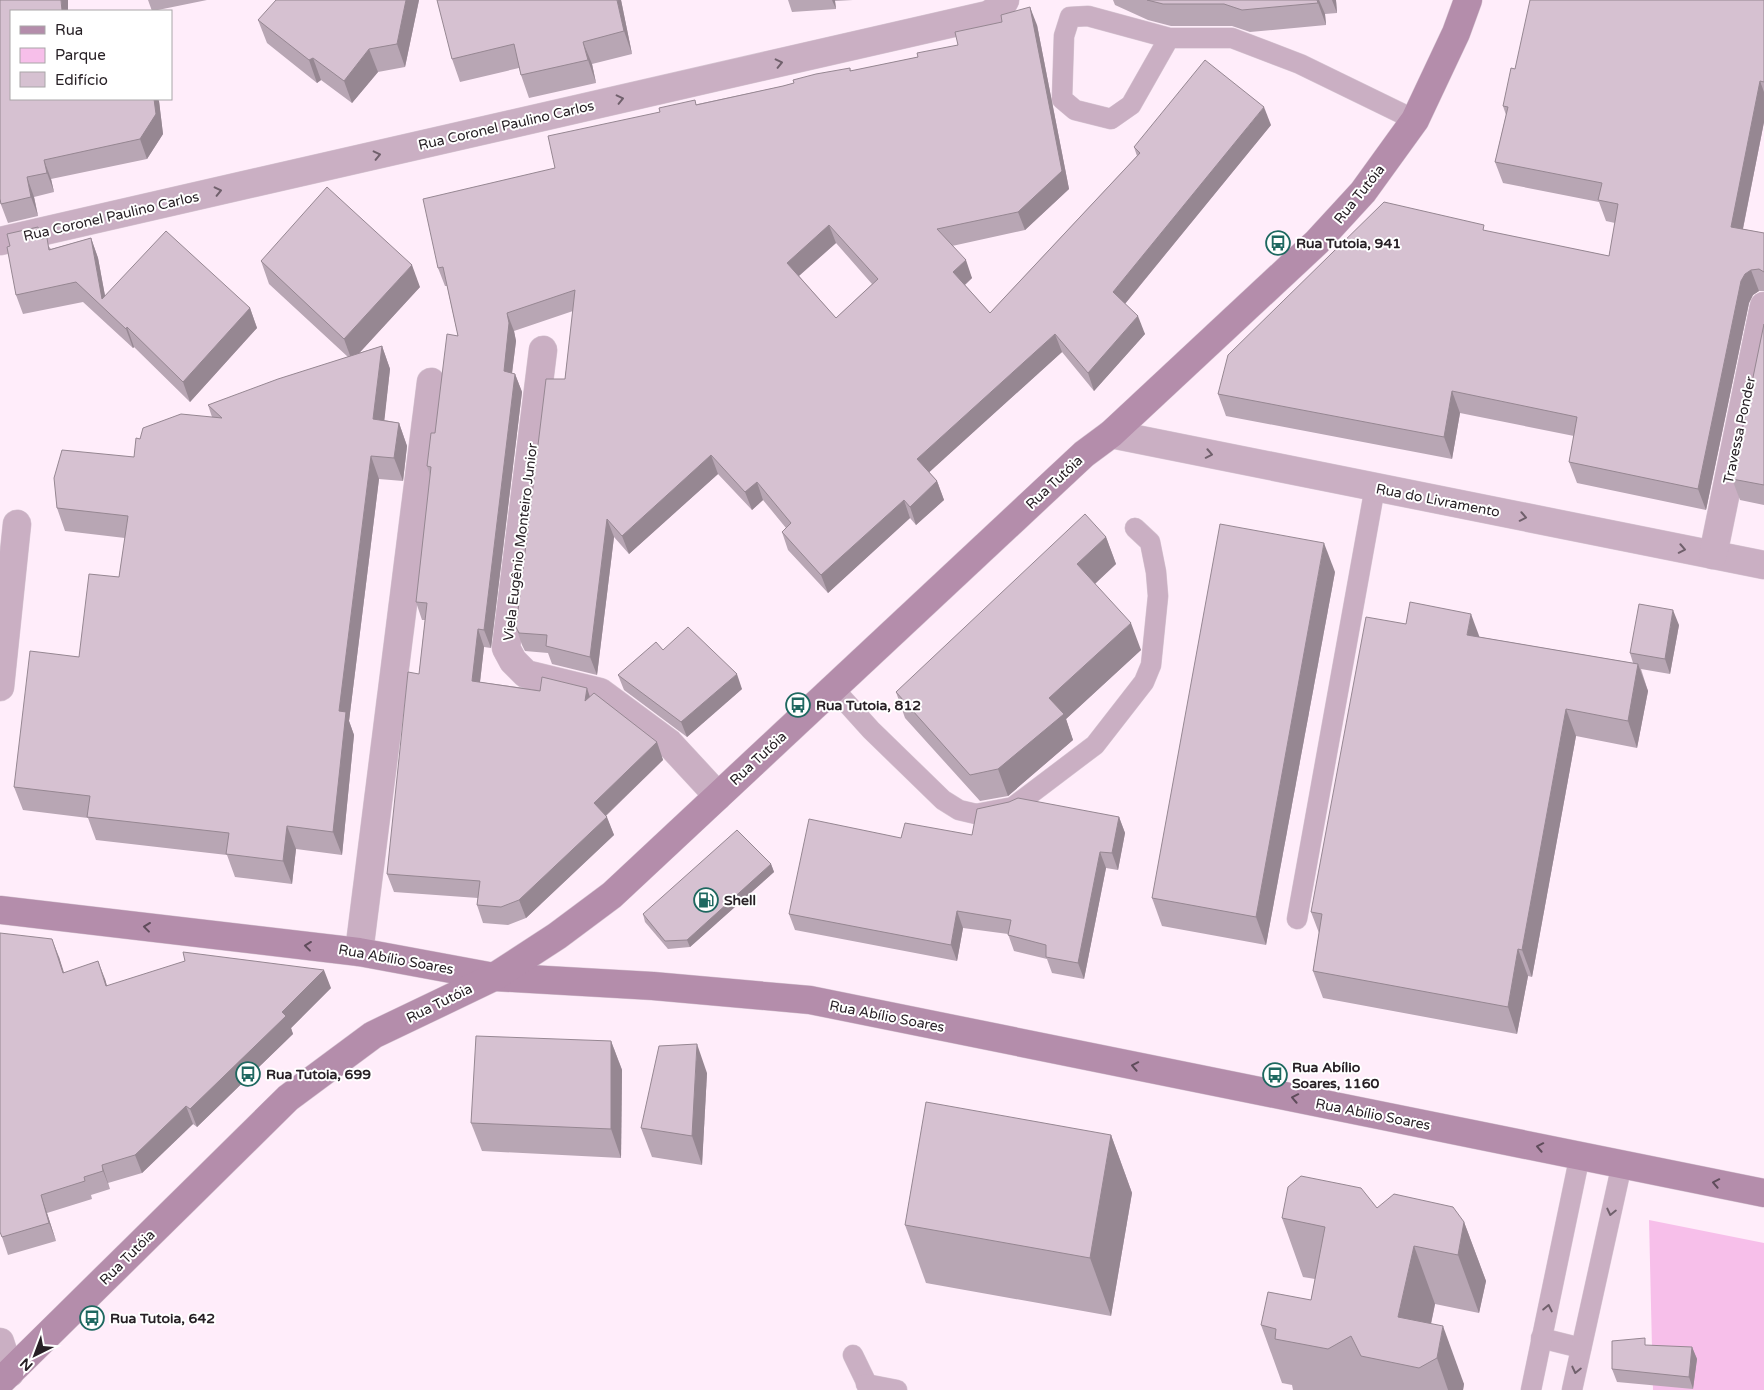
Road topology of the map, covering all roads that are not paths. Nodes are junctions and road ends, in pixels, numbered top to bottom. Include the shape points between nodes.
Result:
1 (1006, 0) edge
2 (1468, 0) edge
3 (1169, 38) junction
4 (1415, 120) junction
5 (0, 241) edge
6 (1764, 306) edge
7 (543, 350) dead end
8 (432, 382) dead end
9 (1111, 434) junction
10 (1376, 487) junction
11 (17, 524) dead end
12 (1135, 528) dead end
13 (1713, 555) junction
14 (1764, 566) edge
15 (0, 687) edge
16 (834, 689) junction
17 (718, 796) junction
18 (0, 910) edge
19 (1297, 919) dead end
20 (359, 952) junction
21 (494, 976) junction
22 (1580, 1155) junction
23 (1622, 1164) junction
24 (1764, 1193) edge
25 (1541, 1338) junction
26 (0, 1342) edge
27 (1581, 1348) junction
28 (854, 1355) dead end
29 (5, 1378) edge
30 (868, 1387) edge
31 (897, 1390) edge
32 (1531, 1390) edge
33 (1572, 1390) edge

5 -> 1 street, Rua Coronel Paulino Carlos via 988,15
2 - 4 street, Rua Tutóia
3 - 3 lane via 1088,16 1070,17 1064,36 1062,99 1076,110 1111,119 1131,105
3 - 4 lane via 1232,38 1300,64
4 - 9 street, Rua Tutóia via 1363,192 1317,242
6 - 13 street, Travessa Ponder
7 - 17 street, Viela Eugênio Monteiro Junior via 506,648 526,674 600,692 669,742
8 - 20 street
9 -> 10 street, Rua do Livramento
9 - 16 street, Rua Tutóia via 1084,454
10 -> 13 street, Rua do Livramento
10 - 19 lane
11 - 15 street
12 - 16 lane via 1150,542 1158,596 1151,665 1144,682 1096,745 1013,807 976,814 959,810 943,800
13 - 14 street, Rua do Livramento
16 - 17 street, Rua Tutóia
17 - 21 street, Rua Tutóia via 612,895
20 -> 18 street, Rua Abílio Soares
20 - 21 street, Rua Abílio Soares
22 -> 21 street, Rua Abílio Soares via 810,1000
21 - 29 street, Rua Tutóia via 373,1035 288,1098
22 - 23 street, Rua Abílio Soares
25 -> 22 lane
24 -> 23 street, Rua Abílio Soares
23 -> 27 lane
25 - 27 lane
25 - 32 lane
26 - 29 street
27 -> 33 lane
28 - 30 lane
30 - 31 lane

